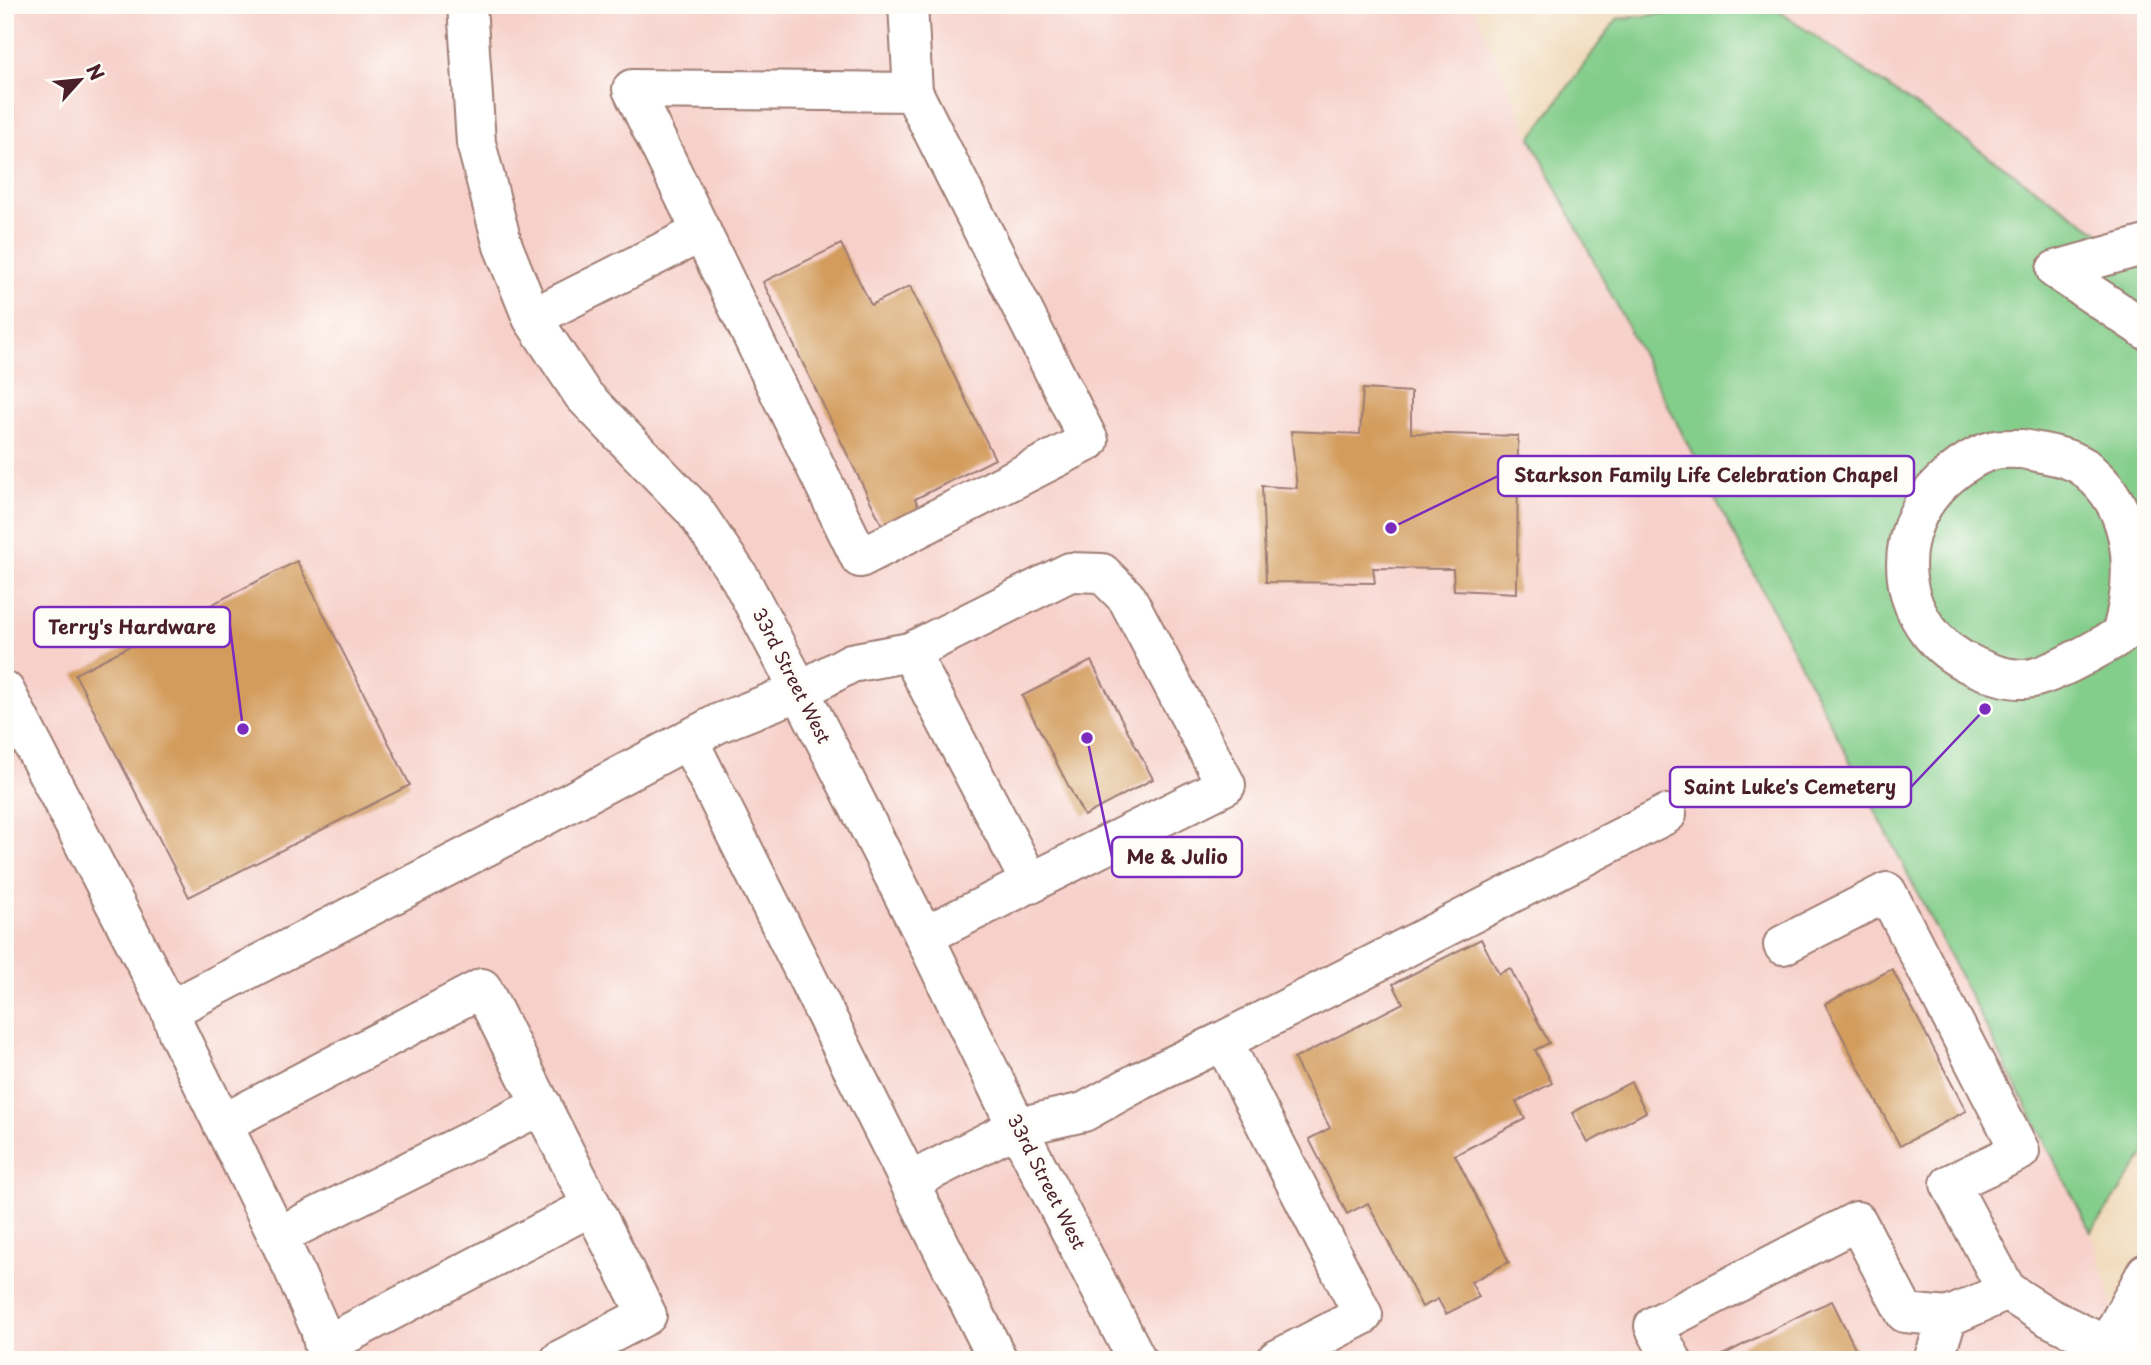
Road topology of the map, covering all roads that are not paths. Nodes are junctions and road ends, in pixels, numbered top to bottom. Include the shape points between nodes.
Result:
1 (467, 5) edge
2 (908, 5) edge
3 (913, 92) junction
4 (702, 232) junction
5 (2146, 245) edge
6 (533, 318) junction
7 (2146, 330) edge
8 (2133, 643) edge
9 (911, 652) junction
10 (5, 691) edge
11 (800, 691) junction
12 (688, 739) junction
13 (1667, 814) dead end
14 (1031, 884) junction
15 (924, 936) junction
16 (1783, 945) dead end
17 (170, 1010) junction
18 (1223, 1041) junction
19 (542, 1105) junction
20 (222, 1124) junction
21 (1017, 1127) junction
22 (909, 1182) junction
23 (592, 1206) junction
24 (278, 1236) junction
25 (2146, 1273) edge
26 (2007, 1291) junction
27 (2146, 1312) edge
28 (1948, 1317) junction
29 (326, 1353) edge
30 (2103, 1353) edge
31 (2146, 1357) edge
32 (560, 1360) edge
33 (998, 1360) edge
34 (1138, 1360) edge
35 (1276, 1360) edge
36 (1672, 1360) edge
37 (1933, 1360) edge

1 - 6 street, 33rd Street West via 475,143 503,246
2 - 3 street
3 - 4 street via 632,89
3 - 4 street via 1089,441 860,558
4 - 6 street
5 - 7 street via 2056,270
6 - 11 street, 33rd Street West via 583,395 694,510 740,578
8 - 8 street via 2026,679 1992,674 1962,661 1937,642 1916,614 1906,580 1906,544 1918,512 1939,484 1964,463 1992,450 2022,449 2084,467 2107,489 2123,519
9 - 11 street via 851,663
9 - 14 street
9 - 14 street via 1070,572 1102,573 1127,598 1226,785
10 - 17 street
11 - 12 street
11 - 15 street, 33rd Street West
12 - 17 street
12 - 22 street
13 - 18 street
14 - 15 street
15 - 21 street, 33rd Street West
16 - 26 street via 1887,891 2020,1151 1950,1184
17 - 20 street
18 - 21 street via 1084,1112
18 - 35 street via 1363,1315
19 - 20 street via 482,988
19 - 23 street
19 - 24 street
20 - 24 street
21 - 22 street
21 - 34 street, 33rd Street West
22 - 33 street
23 - 29 street
23 - 32 street via 647,1315
24 - 29 street via 320,1329
25 - 30 street
26 - 28 street
26 - 30 street
27 - 31 street via 2138,1336
28 - 36 street via 1905,1313 1857,1221 1654,1326
28 - 37 street

